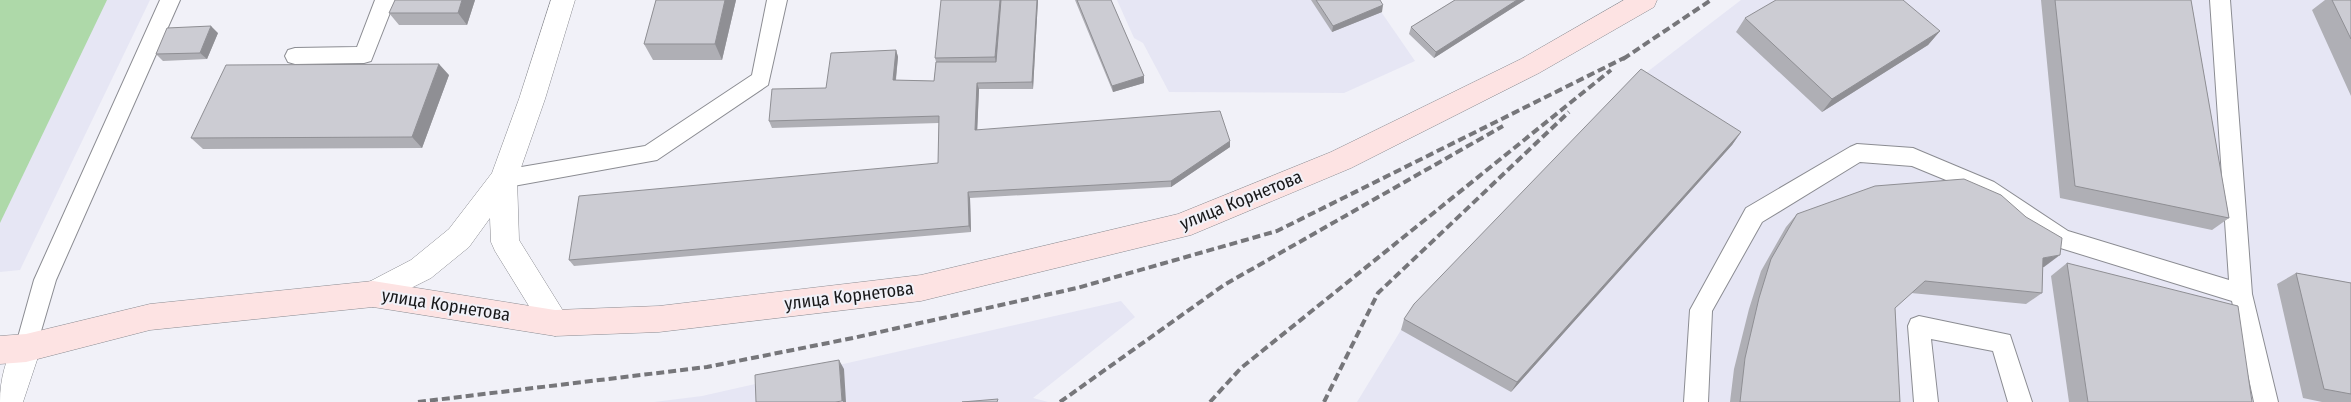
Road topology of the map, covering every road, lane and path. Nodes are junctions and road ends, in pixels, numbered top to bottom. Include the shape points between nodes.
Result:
1 (170, 0) edge
2 (385, 0) edge
3 (563, 0) edge
4 (777, 0) edge
5 (1645, 0) edge
6 (2220, 0) edge
7 (294, 56) dead end
8 (503, 178) junction
9 (374, 294) junction
10 (2241, 294) junction
11 (556, 322) junction
12 (13, 349) edge
13 (8, 402) edge
14 (1696, 402) edge
15 (1926, 402) edge
16 (2020, 402) edge
17 (2266, 402) edge

1 - 12 lane
2 - 7 lane via 364,55
3 - 8 street
4 - 8 lane via 761,79 650,154
5 - 11 main road, улица Корнетова via 1530,66 1341,160 1181,226 921,288 659,319
6 - 10 lane
8 - 9 street via 459,238 421,270
8 - 11 street via 504,242
9 - 11 main road, улица Корнетова
9 - 12 main road, улица Корнетова via 150,318
10 - 14 lane via 2062,239 1987,188 1913,157 1857,153 1754,215 1701,310
10 - 17 lane
12 - 13 street
15 - 16 lane via 1919,326 2002,342

